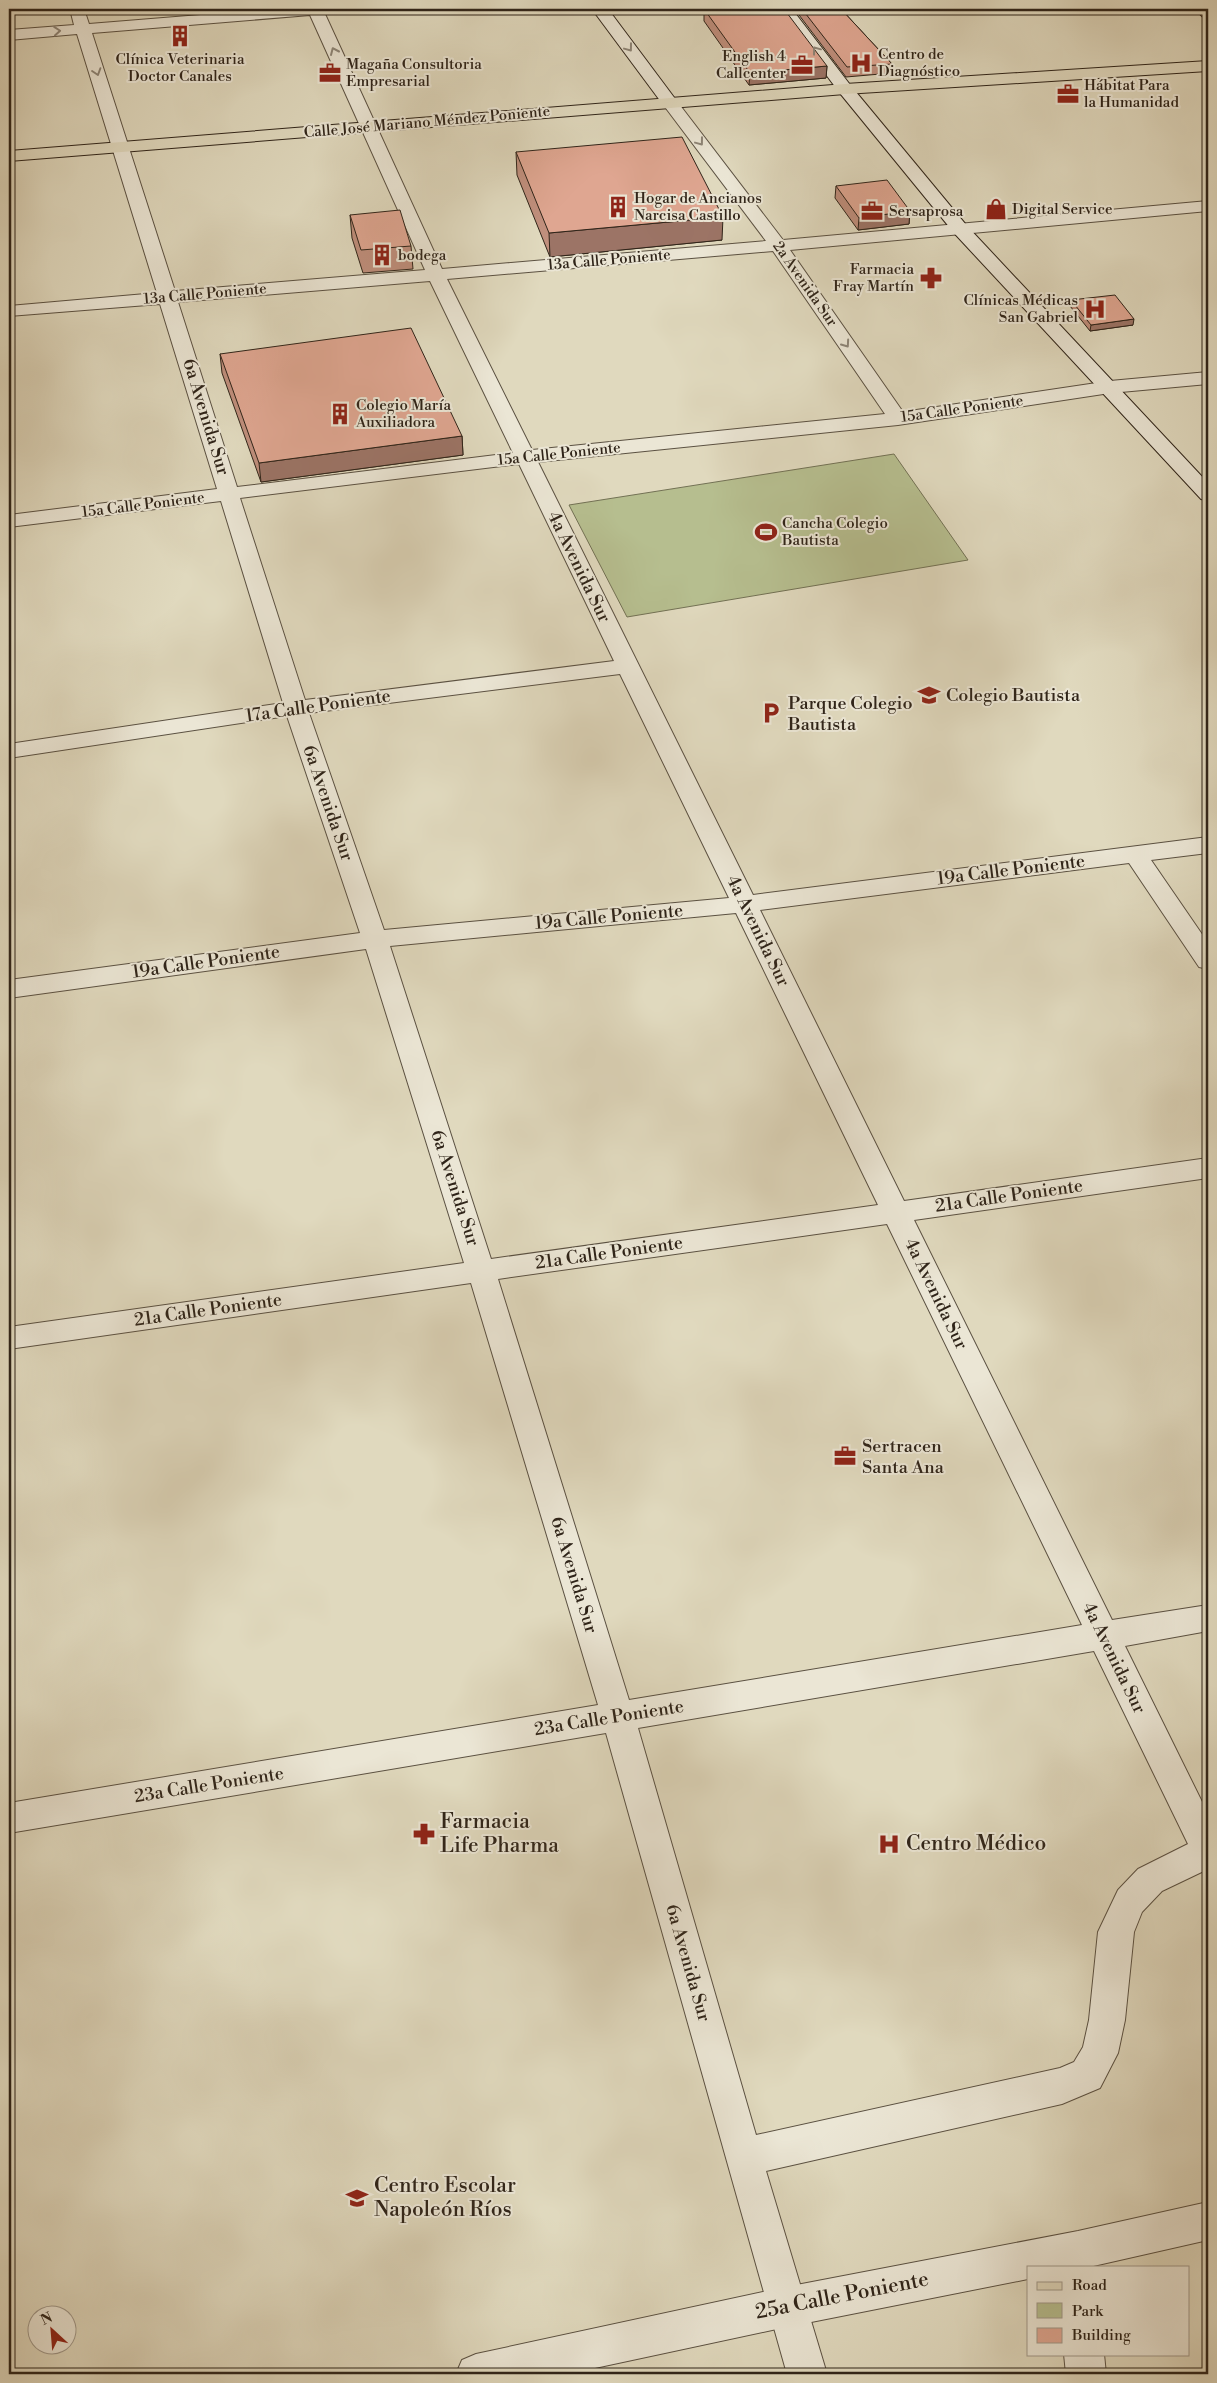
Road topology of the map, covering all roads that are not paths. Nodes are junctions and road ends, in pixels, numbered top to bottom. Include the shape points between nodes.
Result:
1 (77, 9) edge
2 (319, 9) edge
3 (600, 9) edge
4 (784, 9) edge
5 (1202, 9) edge
6 (1208, 14) edge
7 (83, 28) junction
8 (9, 34) edge
9 (1208, 66) edge
10 (845, 89) junction
11 (670, 103) junction
12 (368, 127) junction
13 (121, 147) junction
14 (9, 156) edge
15 (1208, 206) edge
16 (961, 230) junction
17 (778, 245) junction
18 (436, 275) junction
19 (169, 298) junction
20 (9, 311) edge
21 (1208, 378) edge
22 (1110, 387) junction
23 (898, 418) junction
24 (525, 458) junction
25 (230, 494) junction
26 (1208, 495) edge
27 (9, 521) edge
28 (628, 666) junction
29 (296, 708) junction
30 (9, 751) edge
31 (1208, 845) edge
32 (1135, 854) junction
33 (745, 904) junction
34 (375, 939) junction
35 (1208, 961) edge
36 (9, 989) edge
37 (1208, 1168) edge
38 (896, 1212) junction
39 (481, 1271) junction
40 (9, 1338) edge
41 (1208, 1618) edge
42 (1102, 1636) junction
43 (618, 1717) junction
44 (9, 1818) edge
45 (1208, 1851) edge
46 (743, 2157) junction
47 (1208, 2221) edge
48 (1078, 2258) edge
49 (1030, 2266) edge
50 (1027, 2267) edge
51 (786, 2307) junction
52 (1084, 2356) edge
53 (476, 2374) edge
54 (807, 2374) edge
55 (1086, 2374) edge

1 - 7 street, 6a Avenida Sur
2 - 7 street
12 -> 2 street, 4a Avenida Sur
3 -> 11 street, 2a Avenida Sur
10 -> 4 street
5 - 6 main road
8 -> 7 street
7 -> 13 street, 6a Avenida Sur
9 - 10 main road, Calle José Mariano Méndez Poniente
10 - 11 main road, Calle José Mariano Méndez Poniente
10 - 16 street
11 - 12 main road, Calle José Mariano Méndez Poniente
11 -> 17 street, 2a Avenida Sur
12 - 13 main road, Calle José Mariano Méndez Poniente
12 - 18 street, 4a Avenida Sur
13 - 14 main road, Calle José Mariano Méndez Poniente
13 - 19 street, 6a Avenida Sur
15 - 16 street, 13a Calle Poniente
16 - 17 street, 13a Calle Poniente
16 - 22 street
17 - 18 street, 13a Calle Poniente
17 -> 23 street, 2a Avenida Sur
18 - 19 street, 13a Calle Poniente
18 - 24 street, 4a Avenida Sur
19 - 20 street, 13a Calle Poniente
19 - 25 street, 6a Avenida Sur
21 - 22 street, 15a Calle Poniente
22 - 23 street, 15a Calle Poniente
22 - 26 street
23 - 24 street, 15a Calle Poniente
24 - 25 street, 15a Calle Poniente
24 - 28 street, 4a Avenida Sur
25 - 27 street, 15a Calle Poniente
25 - 29 street, 6a Avenida Sur
28 - 29 street, 17a Calle Poniente
28 - 33 street, 4a Avenida Sur
29 - 30 street, 17a Calle Poniente
29 - 34 street, 6a Avenida Sur
31 - 32 street, 19a Calle Poniente
32 - 33 street, 19a Calle Poniente
32 - 35 street
33 - 34 street, 19a Calle Poniente
33 - 38 street, 4a Avenida Sur
34 - 36 street, 19a Calle Poniente
34 - 39 street, 6a Avenida Sur
37 - 38 street, 21a Calle Poniente
38 - 39 street, 21a Calle Poniente
38 - 42 street, 4a Avenida Sur
39 - 40 street, 21a Calle Poniente
39 - 43 street, 6a Avenida Sur
41 - 42 street, 23a Calle Poniente
42 - 43 street, 23a Calle Poniente
42 - 45 street, 4a Avenida Sur
43 - 44 street, 23a Calle Poniente
43 - 46 street, 6a Avenida Sur
45 - 46 street via 1150,1880 1130,1901 1116,1932 1107,2020 1100,2053 1087,2074 1062,2086
46 - 51 street, 6a Avenida Sur
47 - 48 street, 25a Calle Poniente
48 - 49 street, 25a Calle Poniente
50 - 51 street, 25a Calle Poniente
51 - 53 street, 25a Calle Poniente
51 - 54 street, 6a Avenida Sur
52 - 55 street

